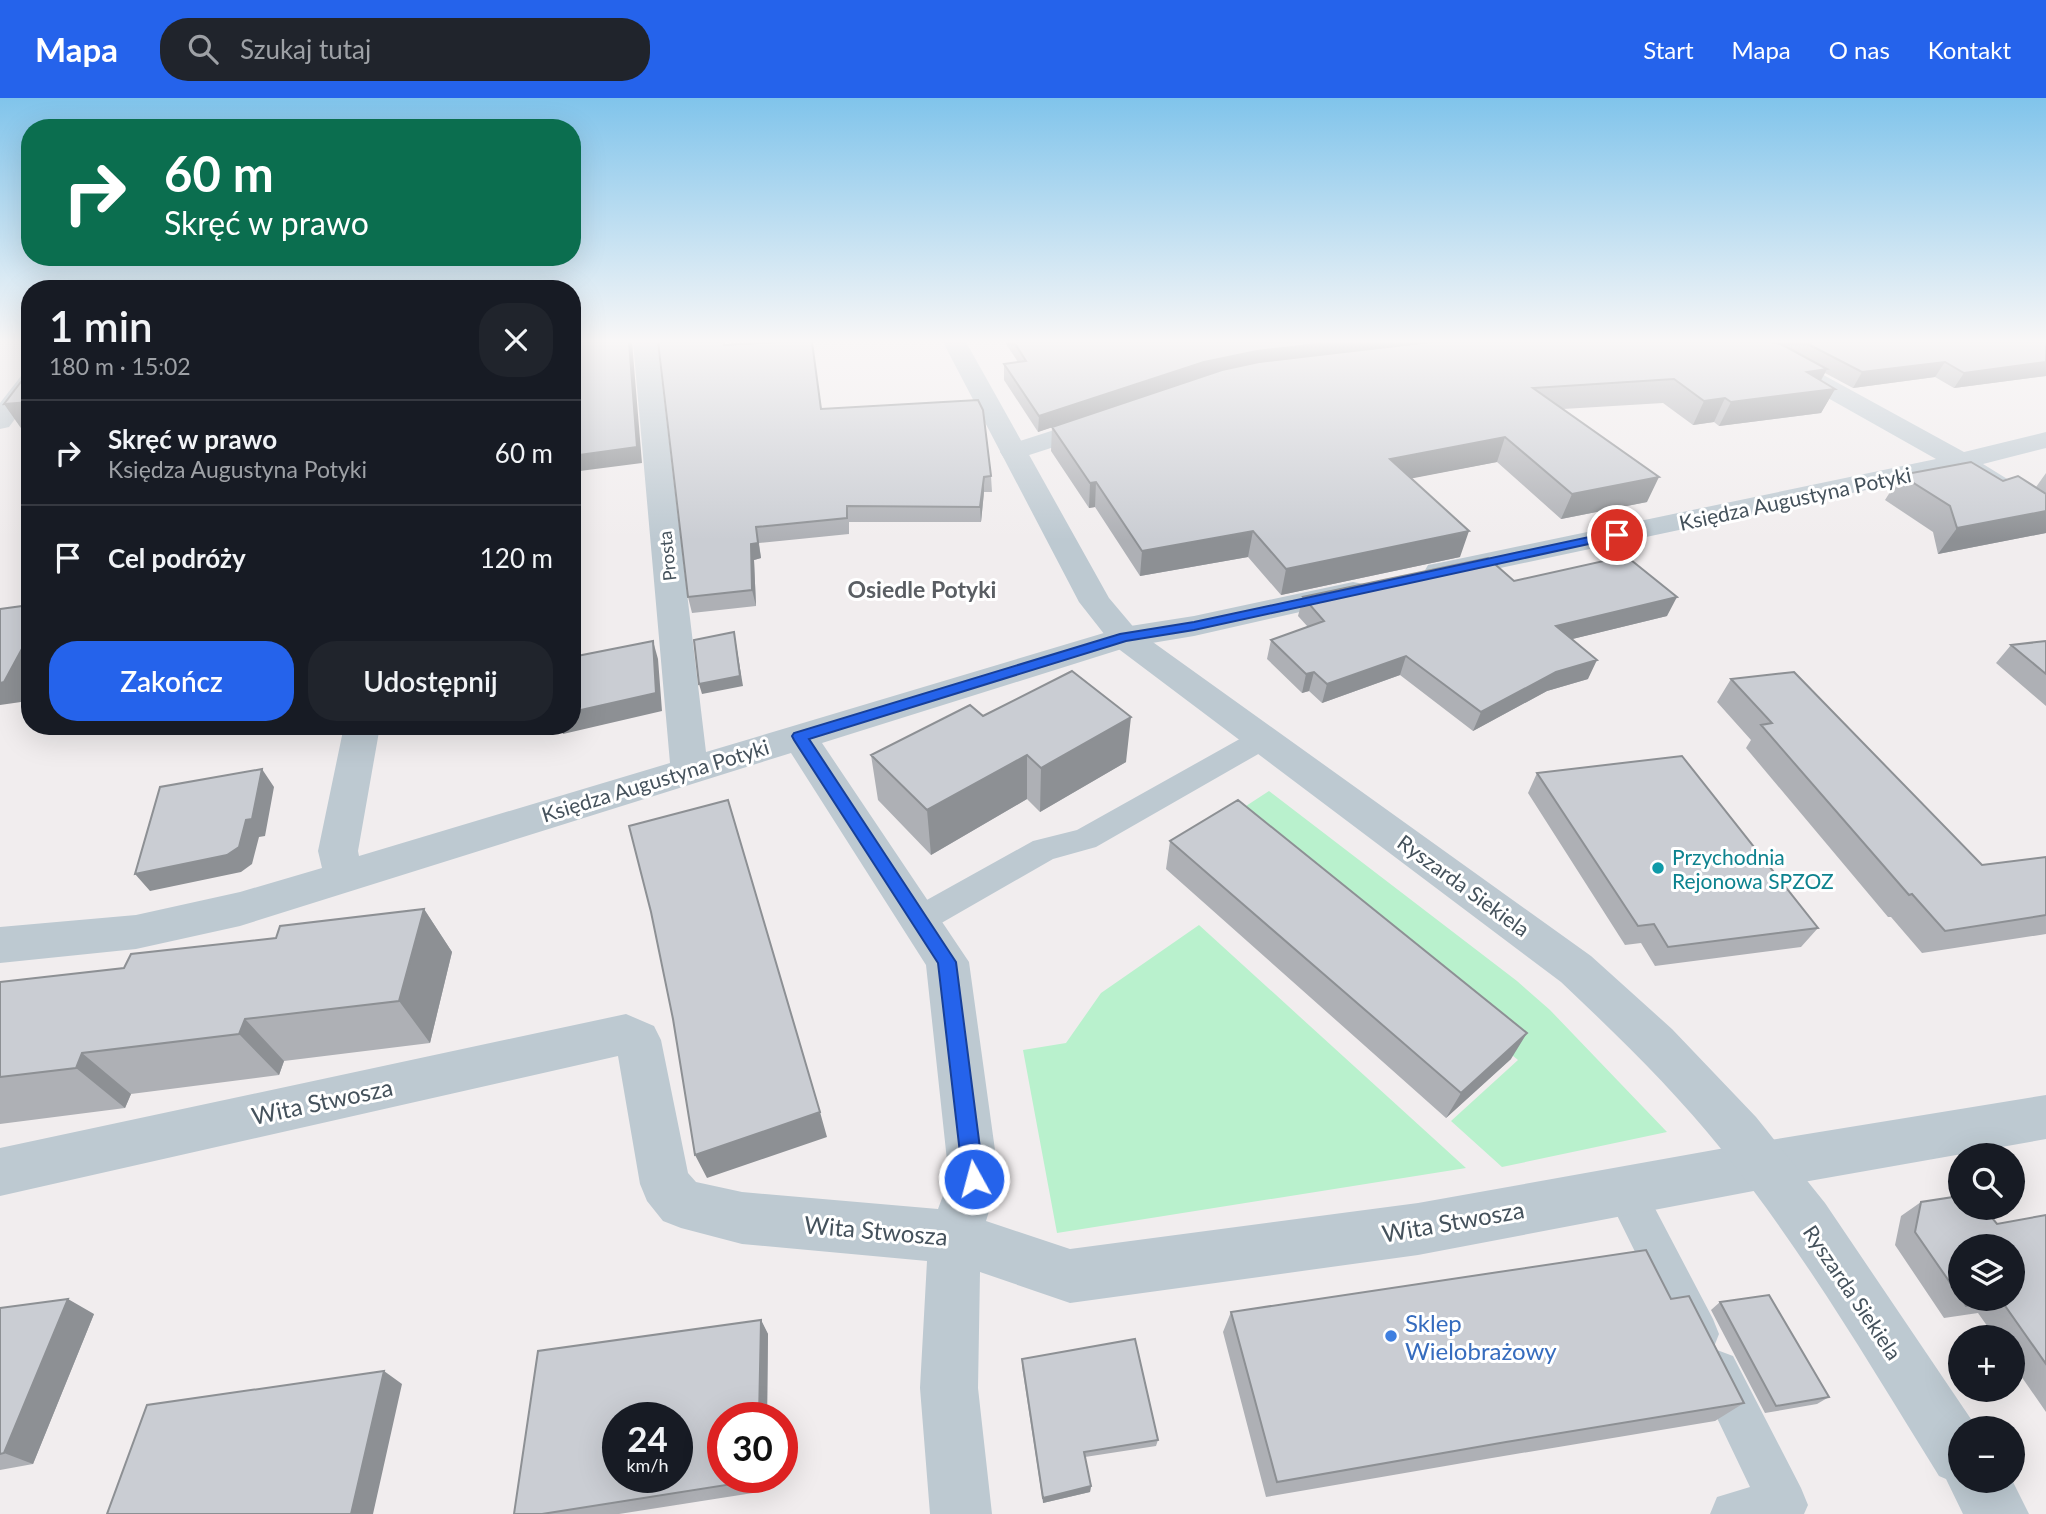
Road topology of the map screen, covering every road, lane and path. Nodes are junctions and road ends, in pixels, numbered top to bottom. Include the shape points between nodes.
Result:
1 (652, 408) edge
2 (990, 408) edge
3 (1863, 408) edge
4 (1122, 416) edge
5 (2046, 440) edge
6 (1014, 452) junction
7 (1961, 462) junction
8 (2046, 516) edge
9 (1124, 637) junction
10 (360, 735) edge
11 (799, 736) junction
12 (1264, 738) junction
13 (689, 770) junction
14 (344, 876) junction
15 (919, 920) junction
16 (0, 945) edge
17 (2046, 1117) edge
18 (1763, 1165) junction
19 (0, 1172) edge
20 (1625, 1191) junction
21 (955, 1237) junction
22 (1948, 1437) edge
23 (1984, 1493) edge
24 (961, 1514) edge
25 (1734, 1514) edge
26 (1998, 1514) edge

1 - 13 street, Prosta
2 - 6 street, Ryszarda Siekiela
3 - 7 street
4 - 6 street
5 - 7 street, Księdza Augustyna Potyki
6 - 9 street, Ryszarda Siekiela via 1095,602
7 - 8 street
7 - 9 street, Księdza Augustyna Potyki via 1194,626
9 - 11 street, Księdza Augustyna Potyki
9 - 12 street, Ryszarda Siekiela
10 - 14 street via 338,851
11 - 13 street, Księdza Augustyna Potyki
11 - 15 street
12 - 15 lane via 1085,839 1044,849
12 - 18 street, Ryszarda Siekiela via 1576,968 1703,1092
13 - 14 street, Księdza Augustyna Potyki
14 - 16 street, Księdza Augustyna Potyki via 240,909 136,932
15 - 21 street via 947,962 974,1179
17 - 18 street, Wita Stwosza
18 - 20 street, Wita Stwosza
18 - 22 street, Ryszarda Siekiela via 1821,1241
19 - 21 street, Wita Stwosza via 626,1034 638,1040 665,1184 681,1203 742,1218
20 - 21 street, Wita Stwosza via 1418,1229 1070,1276
20 - 25 lane via 1784,1505
21 - 24 street via 949,1388
23 - 26 street

